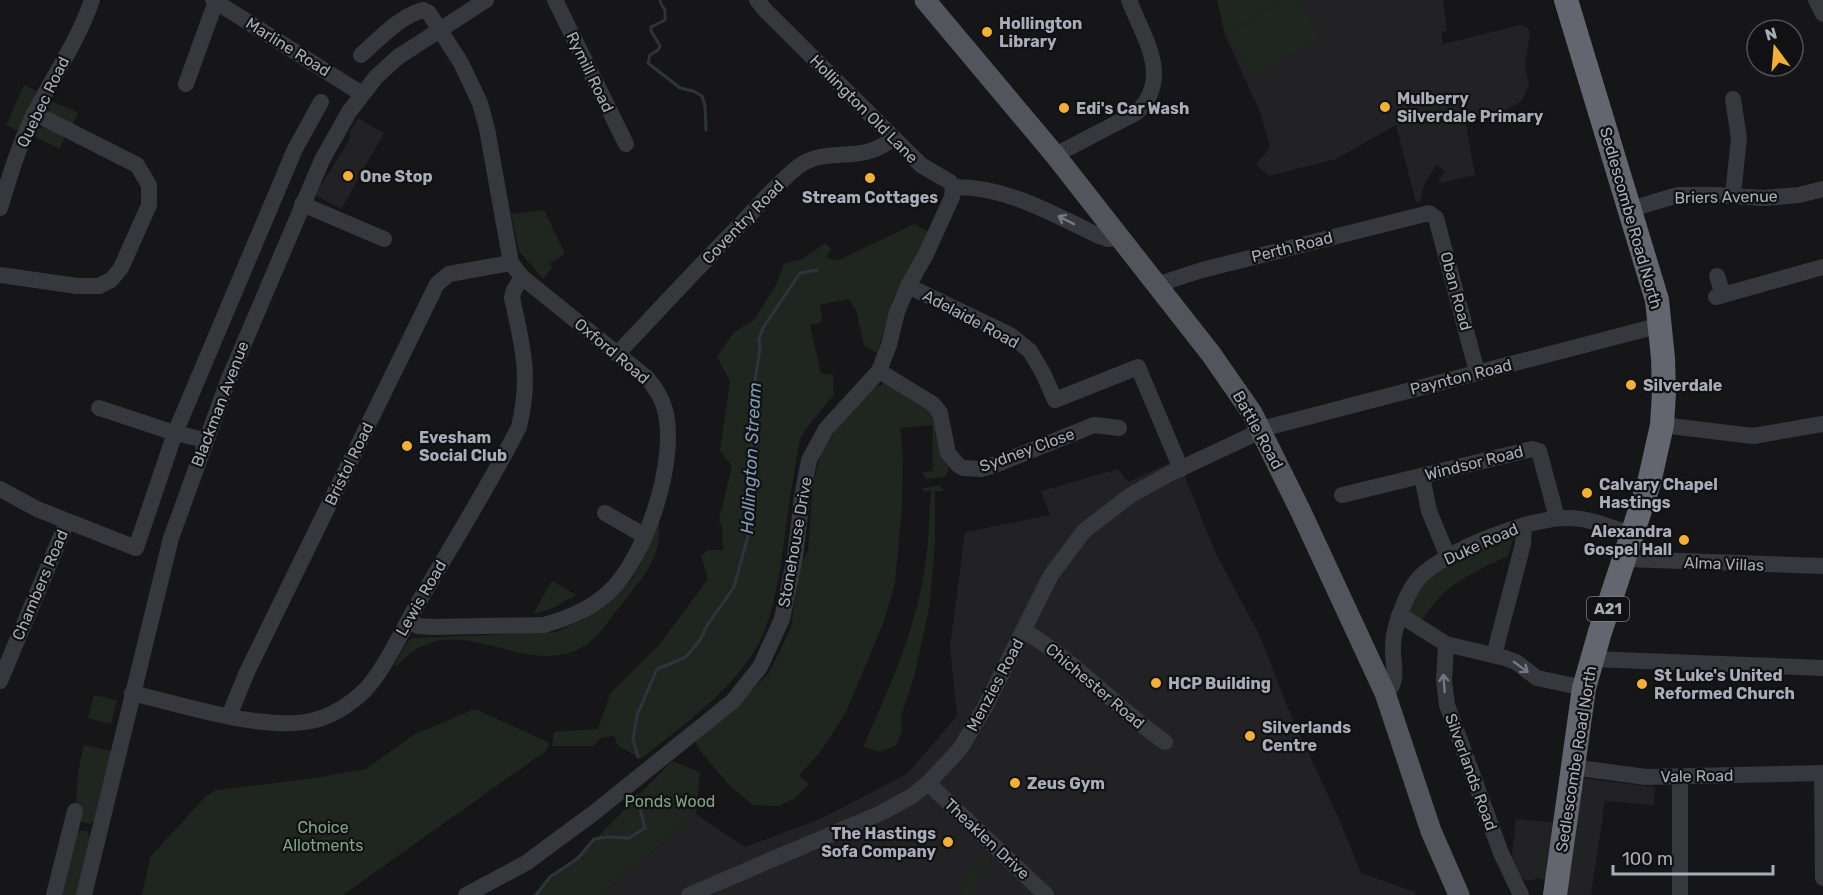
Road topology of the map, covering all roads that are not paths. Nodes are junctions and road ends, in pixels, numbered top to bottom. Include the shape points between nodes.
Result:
1 (92, 0) edge
2 (486, 0) edge
3 (555, 0) edge
4 (757, 0) edge
5 (925, 0) edge
6 (1130, 0) edge
7 (1566, 0) edge
8 (1816, 0) edge
9 (216, 1) edge
10 (1823, 14) edge
11 (440, 29) junction
12 (361, 55) dead end
13 (186, 84) dead end
14 (362, 94) junction
15 (1733, 99) dead end
16 (321, 102) dead end
17 (34, 113) junction
18 (893, 138) junction
19 (626, 144) dead end
20 (1055, 155) junction
21 (953, 187) junction
22 (1823, 189) edge
23 (1733, 195) junction
24 (303, 204) junction
25 (0, 208) edge
26 (1630, 209) junction
27 (1429, 213) joint
28 (1120, 237) junction
29 (384, 239) dead end
30 (511, 263) junction
31 (1823, 267) edge
32 (0, 275) edge
33 (1717, 276) dead end
34 (522, 277) junction
35 (1156, 285) junction
36 (908, 286) junction
37 (1661, 325) junction
38 (618, 353) junction
39 (879, 371) junction
40 (1478, 372) junction
41 (99, 408) dead end
42 (1662, 424) junction
43 (1823, 424) edge
44 (1119, 428) dead end
45 (1262, 429) junction
46 (175, 433) junction
47 (205, 440) junction
48 (1181, 469) junction
49 (1422, 476) junction
50 (0, 489) edge
51 (1342, 495) dead end
52 (605, 513) dead end
53 (1557, 518) junction
54 (67, 522) junction
55 (1524, 525) junction
56 (1633, 535) junction
57 (645, 536) junction
58 (1448, 557) junction
59 (1626, 559) junction
60 (1823, 566) edge
61 (1399, 616) junction
62 (408, 621) junction
63 (1024, 631) junction
64 (1446, 644) junction
65 (1494, 655) junction
66 (1592, 659) junction
67 (1823, 668) edge
68 (0, 681) edge
69 (1584, 688) junction
70 (132, 693) junction
71 (1384, 693) junction
72 (229, 716) junction
73 (1165, 742) dead end
74 (1572, 767) junction
75 (1823, 773) edge
76 (1680, 777) junction
77 (928, 783) junction
78 (99, 830) junction
79 (1823, 878) edge
80 (54, 895) edge
81 (84, 895) edge
82 (466, 895) edge
83 (689, 895) edge
84 (1046, 895) edge
85 (1460, 895) edge
86 (1521, 895) edge
87 (1555, 895) edge
88 (1680, 895) edge

1 - 17 street, Quebec Road
2 - 11 street, Blackman Avenue
3 - 19 street, Rymill Road
4 - 18 street, Hollington Old Lane
5 - 20 main road, Battle Road
6 - 20 street via 1153,57 1155,73 1146,104
7 - 26 highway, Sedlescombe Road North / A21
8 - 10 street
9 - 13 street
9 - 14 street, Marline Road
11 - 12 street via 429,13 415,12
11 - 14 street, Blackman Avenue via 398,57
11 - 30 street, Oxford Road via 480,103
14 - 24 street, Blackman Avenue via 336,133
15 - 23 street via 1739,138
16 - 46 street, Blackman Avenue via 295,149
17 - 25 street, Quebec Road
17 - 32 street via 137,165 149,185 149,205 122,268 99,286
18 - 21 street, Hollington Old Lane via 921,165
18 - 38 street, Coventry Road via 875,151 824,156 800,165
20 - 28 main road, Battle Road
28 -> 21 street, Hollington Old Lane via 1099,236 1019,198
21 - 36 street, Stonehouse Drive via 952,197
22 - 23 street, Briers Avenue via 1764,198
23 - 26 street, Briers Avenue via 1678,195
24 - 29 street
24 - 47 street, Blackman Avenue
26 - 37 highway, Sedlescombe Road North / A21
27 - 35 street, Perth Road
27 - 40 street, Oban Road via 1436,218
28 - 35 main road, Battle Road
30 - 34 street, Oxford Road
30 - 72 street, Bristol Road via 449,274 437,284
31 - 33 street via 1719,296
34 - 38 street, Oxford Road
34 - 62 street, Lewis Road via 512,298 527,378 519,428
35 - 45 main road, Battle Road via 1211,354
36 - 39 street, Stonehouse Drive
36 - 48 street, Adelaide Road via 1010,335 1030,351 1055,400 1138,367
37 - 40 street, Paynton Road
37 - 42 highway, Sedlescombe Road North / A21
38 - 57 street, Oxford Road via 647,378 665,410 667,448 663,475
39 - 44 street, Sydney Close via 933,404 940,413 948,453 963,468 981,469 1000,463 1094,425
39 - 82 street, Stonehouse Drive via 826,429 809,460 782,619 760,667 733,701 595,812 526,863
40 - 45 street, Paynton Road
41 - 46 street
42 - 43 street via 1753,436
42 - 56 highway, Sedlescombe Road North / A21
45 - 48 street, Menzies Road
45 - 71 main road, Battle Road
46 - 47 street
46 - 54 street, Blackman Avenue via 136,548
47 - 70 street, Blackman Avenue via 171,538
48 - 63 street, Menzies Road via 1131,495 1084,531 1051,575
49 - 51 street, Windsor Road
49 - 53 street, Windsor Road via 1533,449 1539,451
49 - 58 street via 1430,511
50 - 54 street
52 - 57 street
53 - 55 street, Duke Road
53 - 56 street, Duke Road via 1596,522
54 - 68 street, Chambers Road
55 - 58 street, Duke Road
55 - 65 street via 1523,544
56 - 59 highway, Sedlescombe Road North / A21
57 - 62 street, Oxford Road via 631,566 610,591 559,621 525,627 418,627
58 - 61 street, Duke Road via 1418,580
59 - 60 street, Alma Villas
59 - 66 highway, Sedlescombe Road North / A21
61 - 64 street
61 - 71 street, Duke Road via 1393,644 1394,680
62 - 72 street, Lewis Road via 367,688 334,713 287,724
63 - 73 street, Chichester Road via 1065,658
63 - 77 street, Menzies Road via 960,749
64 - 65 street
86 -> 64 street, Silverlands Road via 1501,853 1447,705 1443,681
65 -> 69 street via 1516,662 1537,678
66 - 67 street
66 - 69 highway, Sedlescombe Road North / A21
69 - 74 highway, Sedlescombe Road North / A21
70 - 72 street, Lewis Road
70 - 78 street, Blackman Avenue
71 - 85 main road, Battle Road via 1431,831
74 - 76 street, Vale Road via 1646,777
74 - 87 highway, Sedlescombe Road North / A21
75 - 76 street, Vale Road
75 - 79 street
76 - 88 street
77 - 83 street, Menzies Road via 881,813
77 - 84 street, Theaklen Drive
78 - 80 street via 74,818
78 - 81 street, Blackman Avenue

